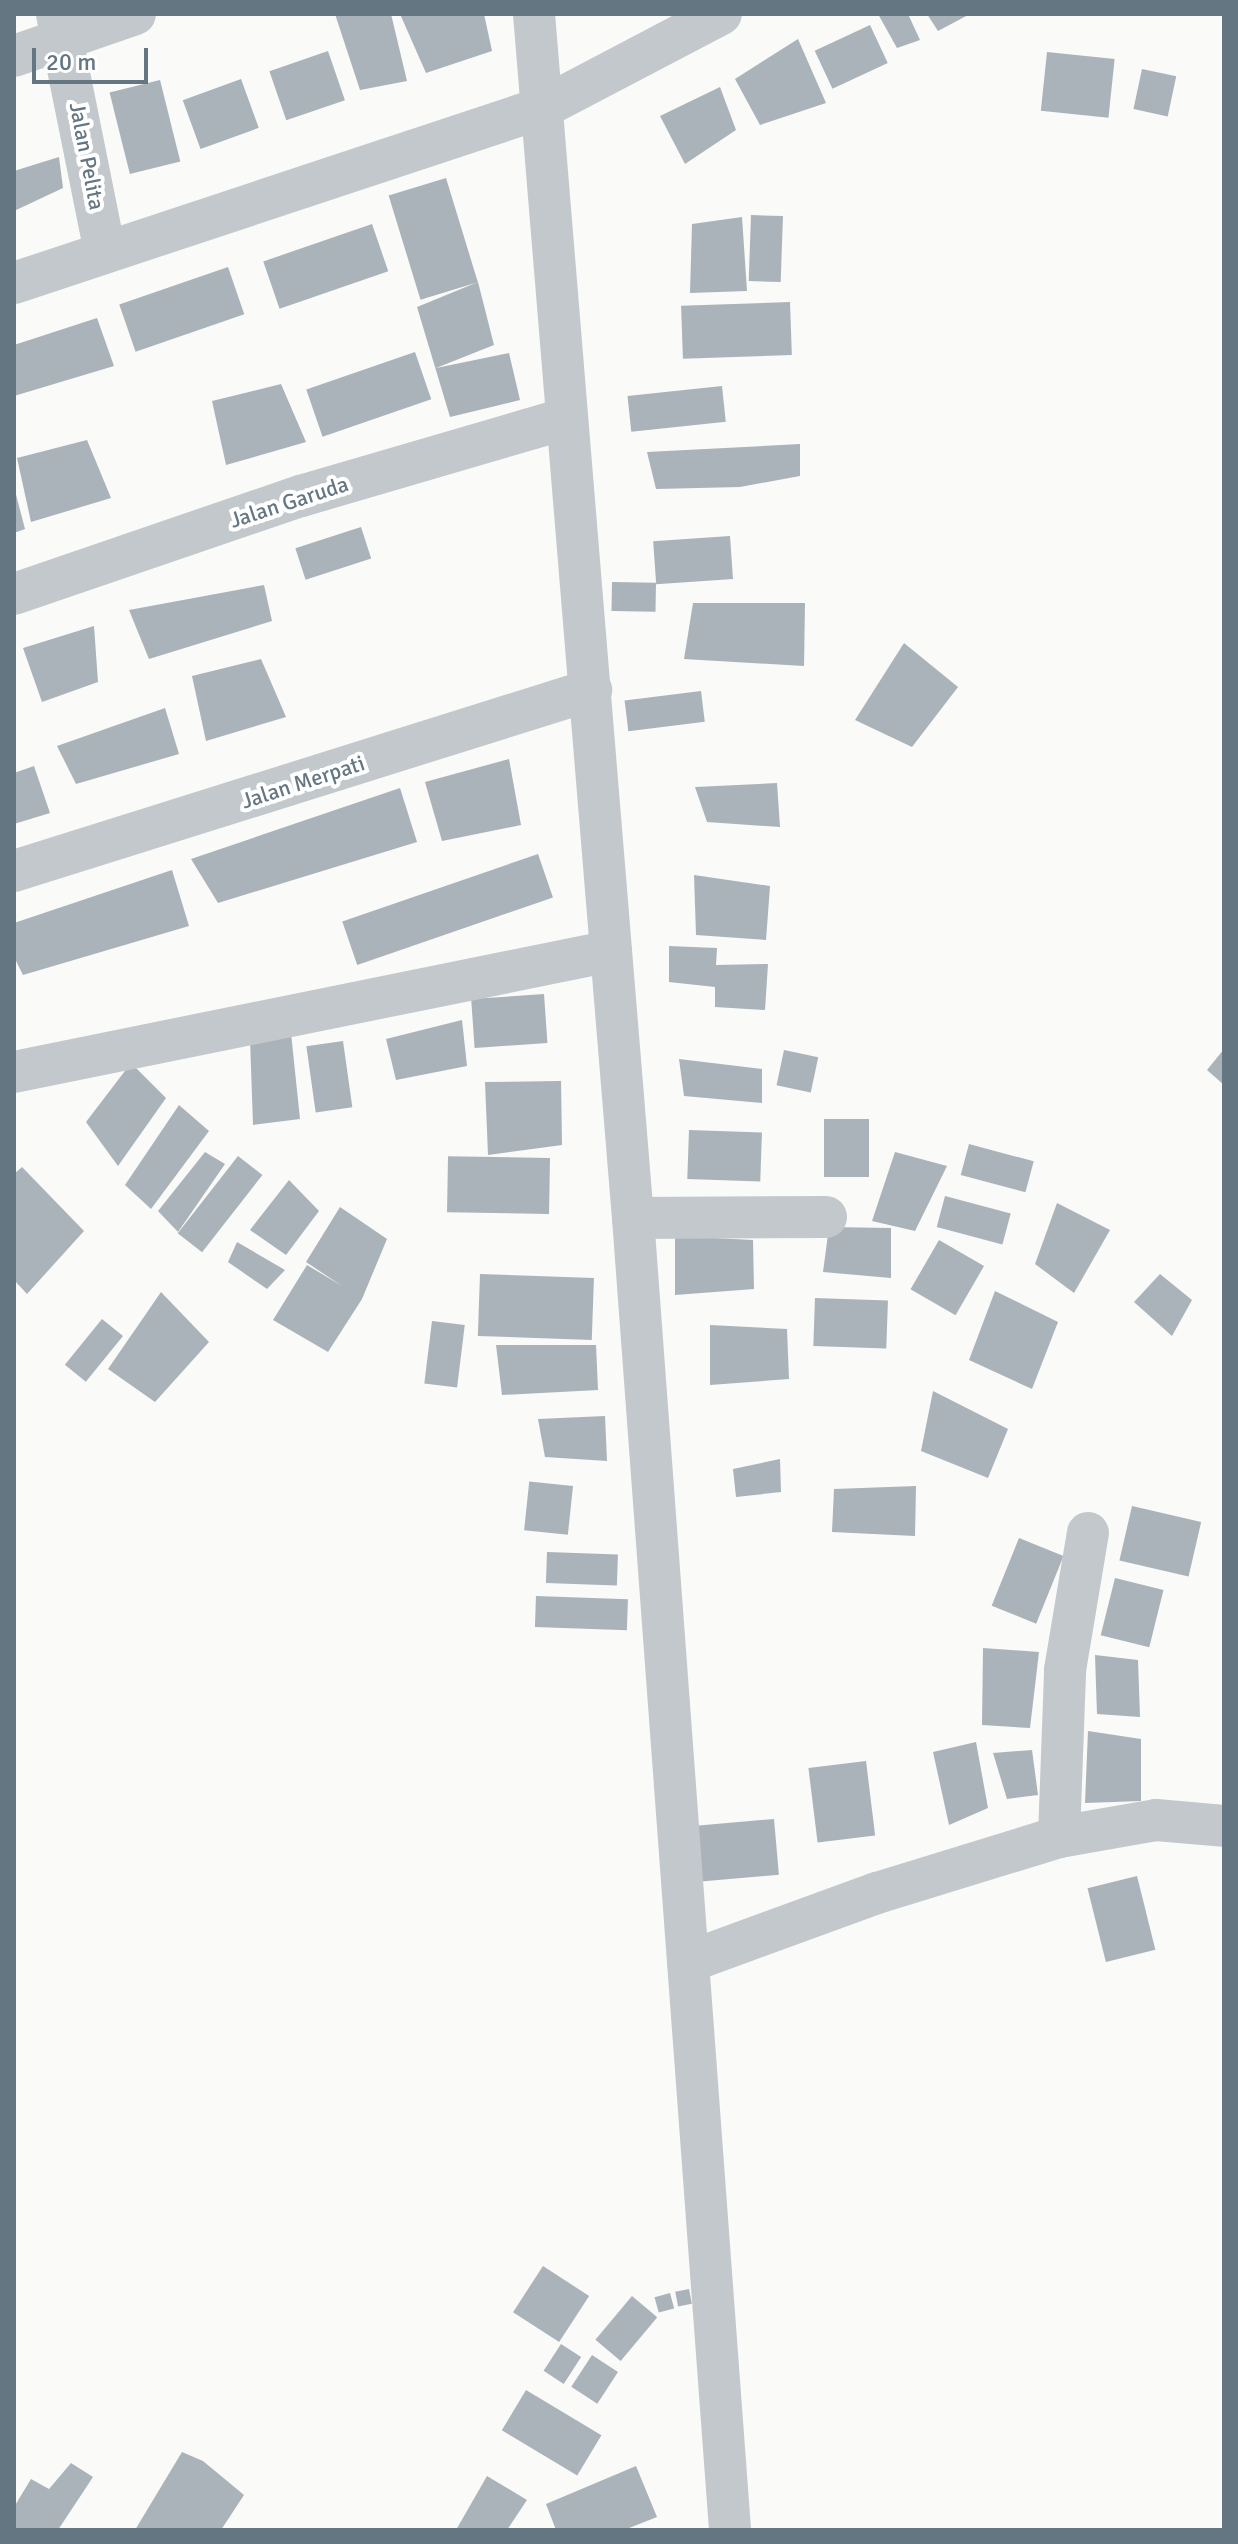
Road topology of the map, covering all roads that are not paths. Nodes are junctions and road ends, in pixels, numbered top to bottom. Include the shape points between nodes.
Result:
1 (135, 14) edge
2 (534, 14) edge
3 (721, 14) edge
4 (61, 26) edge
5 (14, 56) edge
6 (542, 108) junction
7 (105, 252) junction
8 (14, 283) edge
9 (567, 418) junction
10 (14, 594) edge
11 (591, 690) junction
12 (14, 871) edge
13 (611, 951) junction
14 (14, 1072) edge
15 (826, 1217) dead end
16 (633, 1218) junction
17 (1088, 1533) dead end
18 (1224, 1826) edge
19 (1059, 1837) junction
20 (688, 1962) junction
21 (730, 2530) edge

1 - 4 street
2 - 6 street
3 - 6 street
4 - 5 street
4 - 7 street, Jalan Pelita
6 - 7 street
6 - 9 street
7 - 8 street
9 - 10 street, Jalan Garuda via 301,496
9 - 11 street
11 - 12 street, Jalan Merpati
11 - 13 street
13 - 14 street
13 - 16 street
15 - 16 street
16 - 20 street
17 - 19 street via 1065,1670
18 - 19 street via 1156,1820
19 - 20 street via 877,1893
20 - 21 street

